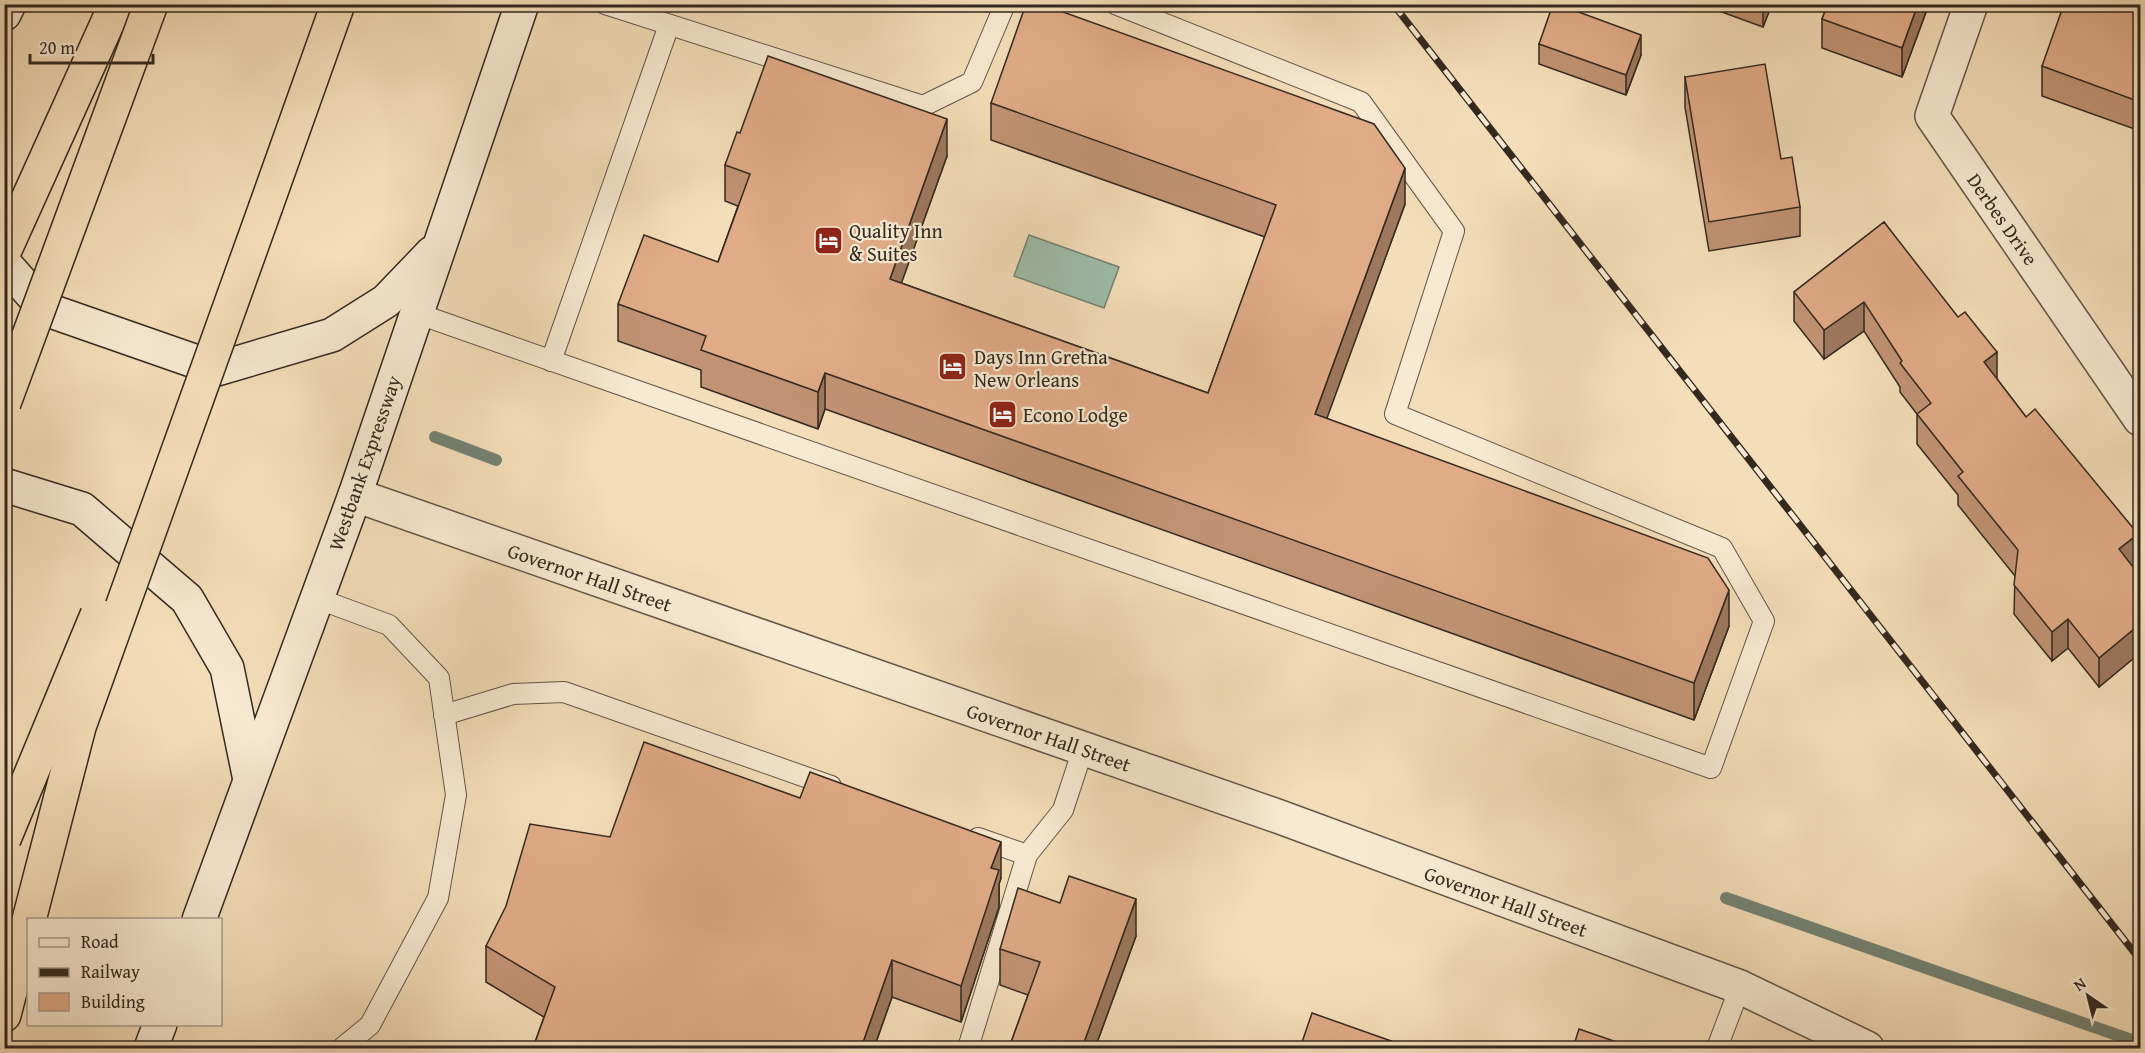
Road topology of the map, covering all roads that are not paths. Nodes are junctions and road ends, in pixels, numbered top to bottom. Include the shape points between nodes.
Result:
1 (9, 4) edge
2 (116, 4) edge
3 (151, 4) edge
4 (338, 4) edge
5 (522, 4) edge
6 (605, 4) edge
7 (1005, 4) edge
8 (1115, 4) edge
9 (1971, 4) edge
10 (4, 14) edge
11 (669, 25) junction
12 (266, 206) junction
13 (437, 248) junction
14 (4, 252) edge
15 (4, 263) edge
16 (416, 313) junction
17 (551, 361) junction
18 (4, 403) edge
19 (2140, 419) edge
20 (4, 485) edge
21 (355, 495) junction
22 (316, 598) junction
23 (444, 715) junction
24 (1083, 748) junction
25 (250, 780) junction
26 (846, 791) edge
27 (959, 831) edge
28 (4, 839) edge
29 (1027, 855) junction
30 (30, 918) edge
31 (200, 918) edge
32 (27, 929) edge
33 (1740, 987) junction
34 (4, 1015) edge
35 (159, 1026) edge
36 (151, 1048) edge
37 (342, 1048) edge
38 (968, 1048) edge
39 (1717, 1048) edge
40 (1868, 1048) edge

1 - 10 street
2 - 14 highway
3 - 18 highway, bridge
4 - 12 highway
5 - 13 street, Westbank Expressway
6 - 11 lane
7 - 11 lane via 972,82 923,106
8 - 17 lane via 1361,102 1454,231 1395,414 1722,548 1764,621 1711,768
9 - 19 street, Derbes Drive via 1932,117
11 - 17 lane
12 - 28 highway, bridge
12 - 30 highway, bridge via 79,727
13 - 15 street via 386,301 332,335 217,369 45,309
13 - 16 street, Westbank Expressway
16 - 17 lane
16 - 21 street, Westbank Expressway
20 - 25 street via 81,509 187,599 227,668
21 - 22 street, Westbank Expressway
21 - 24 street, Governor Hall Street
22 - 23 lane via 389,625 439,678
22 - 25 street, Westbank Expressway
23 - 26 lane via 513,694 564,692
23 - 37 lane via 456,795 438,898 370,1025
24 - 29 lane via 1063,810
24 - 33 street, Governor Hall Street
25 - 31 street, Westbank Expressway
27 - 29 lane
29 - 38 lane
32 - 34 highway
33 - 39 lane
33 - 40 street, Governor Hall Street
35 - 36 street

